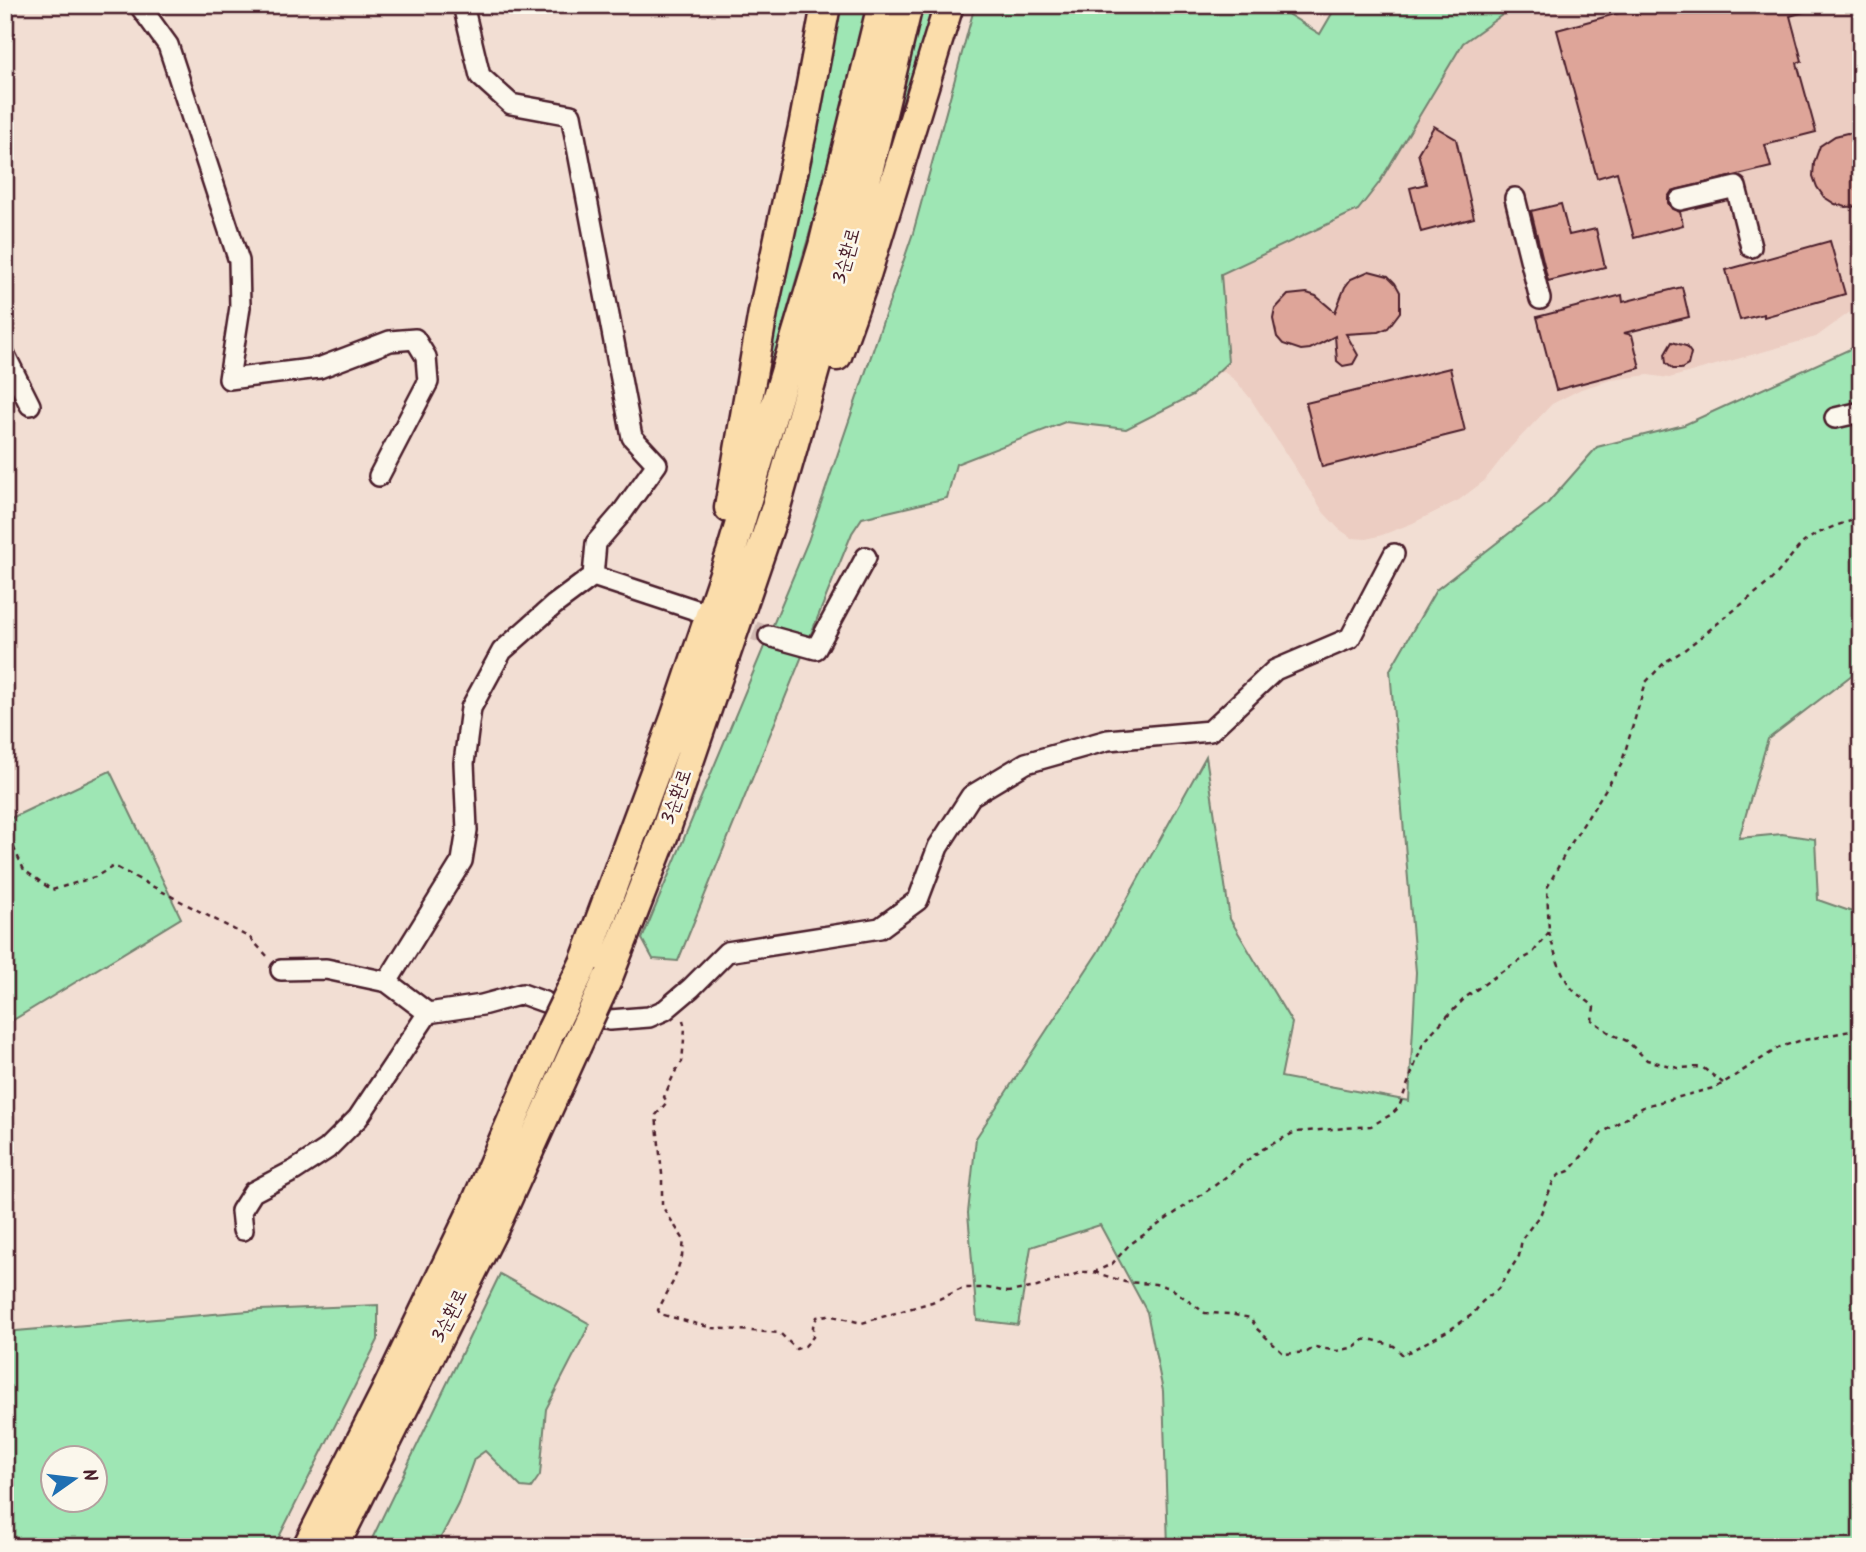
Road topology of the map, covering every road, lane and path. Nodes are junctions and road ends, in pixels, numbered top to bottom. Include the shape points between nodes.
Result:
1 (139, 5) edge
2 (463, 5) edge
3 (826, 5) edge
4 (882, 5) edge
5 (908, 5) edge
6 (949, 5) edge
7 (1515, 198) dead end
8 (1680, 200) dead end
9 (1751, 247) dead end
10 (1540, 299) dead end
11 (5, 355) edge
12 (30, 405) dead end
13 (1861, 412) edge
14 (1835, 418) dead end
15 (379, 476) dead end
16 (1861, 519) edge
17 (1394, 554) dead end
18 (866, 557) dead end
19 (593, 576) junction
20 (703, 618) junction
21 (769, 636) tunnel mouth
22 (693, 750) junction
23 (5, 829) edge
24 (1549, 932) junction
25 (281, 970) joint
26 (387, 982) junction
27 (665, 1010) junction
28 (428, 1013) junction
29 (1861, 1029) edge
30 (1723, 1083) junction
31 (243, 1230) dead end
32 (1094, 1272) junction
33 (307, 1547) edge
34 (334, 1547) edge

1 - 15 street via 168,45 239,261 240,307 229,379 319,368 390,341 415,339 426,358 428,382
2 - 19 street via 480,76 512,104 571,115 632,437 657,464 596,543
3 - 20 highway
4 - 20 highway, 3순환로 via 823,246 731,553
5 - 22 highway, 3순환로 via 852,239 775,510
6 - 22 highway via 867,272
7 - 10 street
8 - 9 street via 1736,187
11 - 12 street
13 - 14 street
16 - 24 path via 1802,543 1767,584 1665,662 1646,682 1621,765 1547,888
17 - 27 street via 1350,638 1275,670 1210,731 1108,740 1026,763 971,796 938,847 918,900 880,928 727,952
18 - 21 street via 816,649
19 - 20 street
19 - 26 street via 502,651 471,708 464,763 467,830 462,861
20 - 33 highway, 3순환로, bridge via 674,721 583,963 472,1212
22 - 34 highway, 3순환로, bridge via 607,980 496,1224
23 - 25 path via 24,870 52,890 114,866 250,938
24 - 30 path via 1555,957 1573,991 1594,1007 1592,1020 1600,1028 1627,1041 1647,1060 1678,1068 1702,1067
24 - 32 path via 1532,954 1466,997 1433,1031 1392,1114 1371,1126 1295,1132 1261,1150 1129,1245 1112,1264
25 - 26 street via 326,969
26 - 28 street
27 - 28 street via 649,1017 610,1020 522,994
27 - 32 path via 680,1015 685,1048 655,1124 661,1152 662,1206 684,1240 660,1314 712,1328 780,1333 796,1349 813,1337 817,1317 862,1323 964,1288 1008,1292
28 - 31 street via 358,1118 327,1149 253,1192 240,1211
29 - 30 path via 1780,1047
30 - 32 path via 1645,1106 1602,1133 1569,1171 1553,1182 1498,1290 1473,1314 1403,1355 1394,1346 1370,1339 1337,1351 1315,1348 1284,1354 1251,1318 1205,1313 1171,1288

